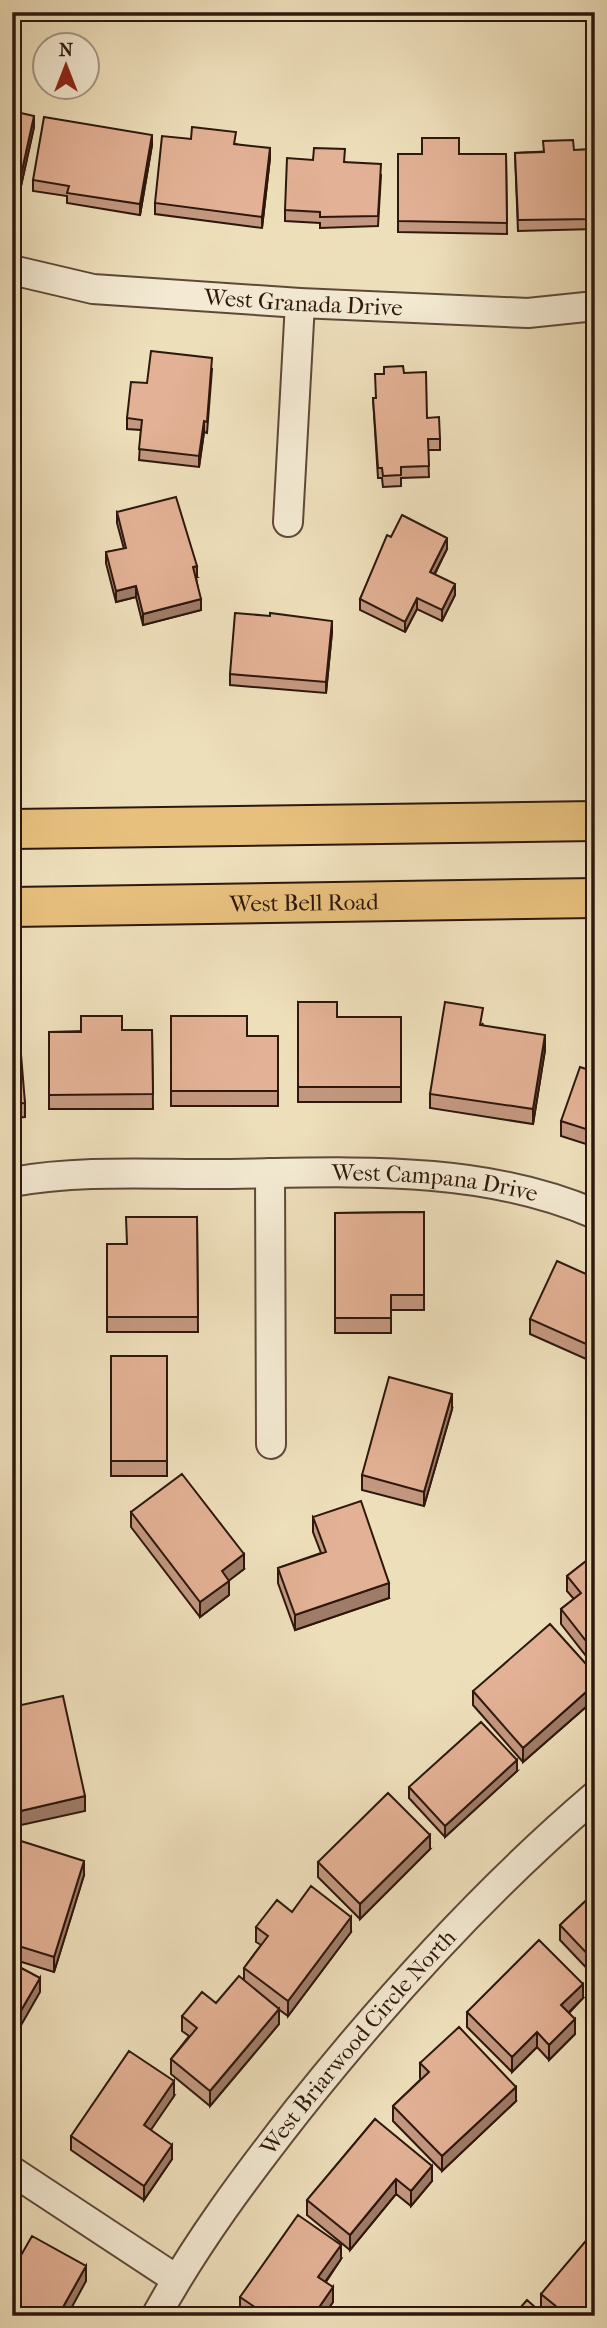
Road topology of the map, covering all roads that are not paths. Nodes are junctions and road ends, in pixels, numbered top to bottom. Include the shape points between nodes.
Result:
1 (12, 270) edge
2 (300, 303) junction
3 (595, 306) edge
4 (288, 522) dead end
5 (595, 821) edge
6 (12, 829) edge
7 (595, 898) edge
8 (12, 907) edge
9 (270, 1174) junction
10 (12, 1182) edge
11 (595, 1214) edge
12 (271, 1444) dead end
13 (595, 1796) edge
14 (12, 2171) edge
15 (176, 2279) junction
16 (156, 2316) edge

1 - 2 street, West Granada Drive via 93,289
2 - 3 street, West Granada Drive via 528,313
2 - 4 street
5 - 6 main road
7 - 8 main road, West Bell Road
9 - 10 street, West Campana Drive via 81,1175
9 - 11 street, West Campana Drive via 453,1178 507,1187
9 - 12 street
13 - 15 street, West Briarwood Circle North via 499,1885 368,2024 270,2146
14 - 15 street
15 - 16 street, West Briarwood Circle North

